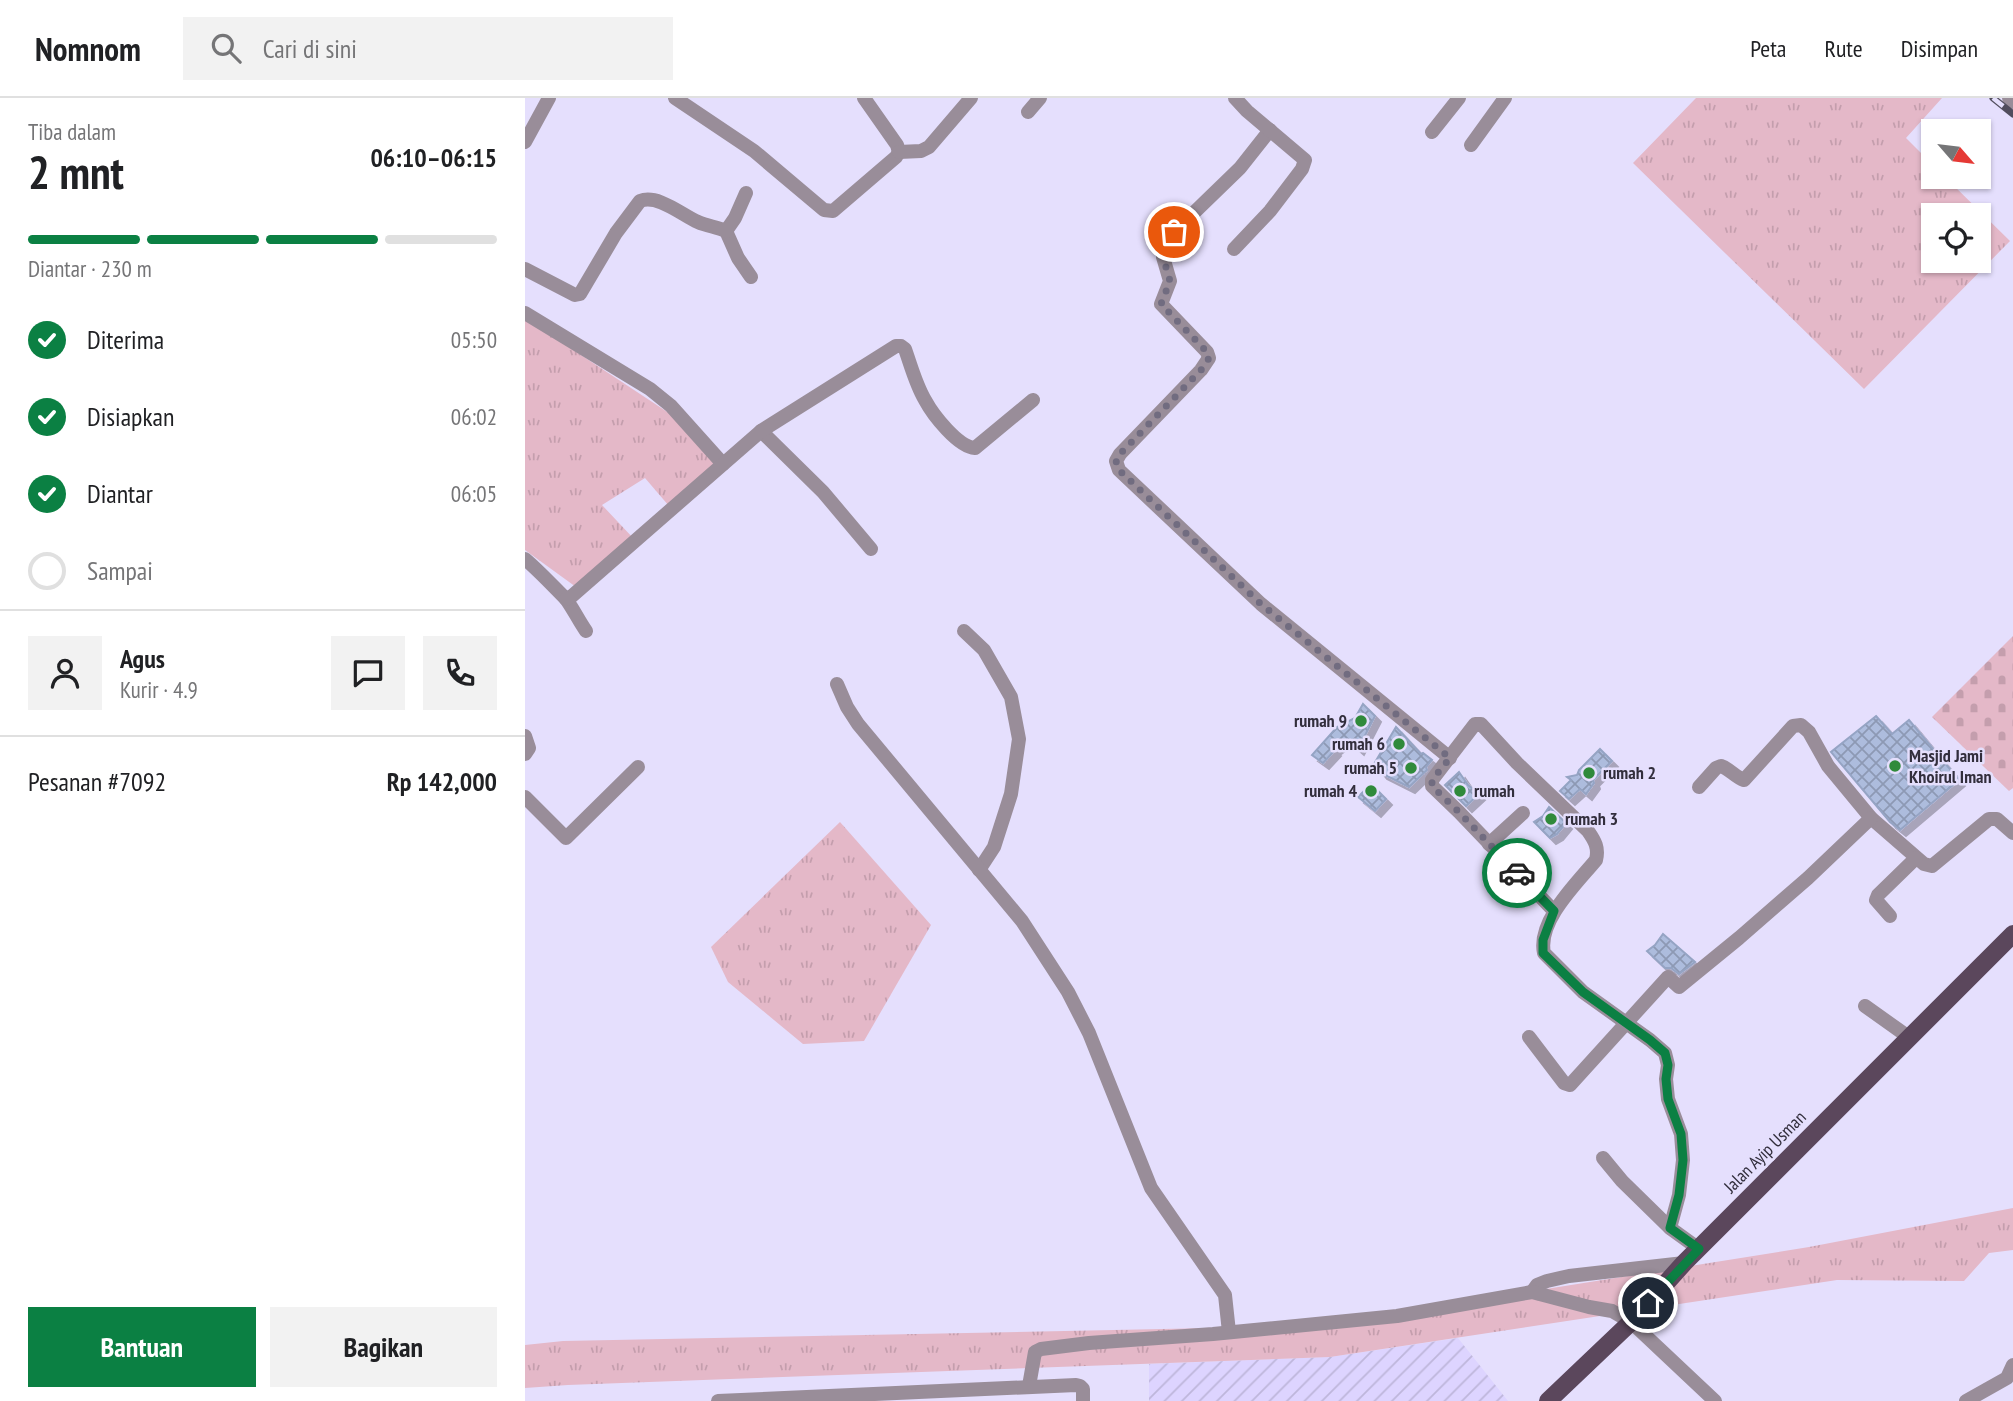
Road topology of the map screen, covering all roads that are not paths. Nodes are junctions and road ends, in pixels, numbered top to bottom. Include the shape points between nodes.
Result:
1 (549, 98) edge
2 (675, 98) edge
3 (864, 98) edge
4 (971, 98) edge
5 (1040, 98) edge
6 (1235, 98) edge
7 (1459, 98) edge
8 (1505, 98) edge
9 (2009, 98) edge
10 (2013, 102) edge
11 (1028, 112) dead end
12 (1270, 130) junction
13 (1433, 132) dead end
14 (525, 142) edge
15 (1471, 145) dead end
16 (899, 152) junction
17 (746, 193) dead end
18 (726, 231) junction
19 (1234, 249) dead end
20 (525, 269) edge
21 (751, 277) dead end
22 (525, 313) edge
23 (1033, 400) dead end
24 (761, 431) junction
25 (723, 464) junction
26 (871, 549) dead end
27 (525, 559) edge
28 (566, 599) junction
29 (586, 631) dead end
30 (964, 631) dead end
31 (837, 684) dead end
32 (525, 736) edge
33 (525, 754) edge
34 (1450, 758) junction
35 (638, 767) dead end
36 (1699, 787) dead end
37 (525, 797) edge
38 (1523, 813) dead end
39 (1871, 818) junction
40 (2013, 833) edge
41 (1489, 845) junction
42 (1916, 858) junction
43 (979, 870) junction
44 (1554, 911) junction
45 (1890, 916) dead end
46 (2013, 934) edge
47 (1865, 1006) dead end
48 (1626, 1023) junction
49 (1529, 1037) dead end
50 (1910, 1038) junction
51 (1603, 1158) dead end
52 (1670, 1228) junction
53 (1699, 1249) junction
54 (1684, 1263) junction
55 (1532, 1292) junction
56 (1631, 1322) junction
57 (1229, 1332) junction
58 (2011, 1375) edge
59 (1029, 1386) junction
60 (911, 1397) edge
61 (718, 1401) edge
62 (1083, 1401) edge
63 (1548, 1401) edge
64 (1715, 1401) edge
65 (1966, 1401) edge

1 - 14 street
2 - 16 street via 754,151 824,210 833,211
3 - 16 street
4 - 16 street via 929,147
5 - 11 street
6 - 12 street
7 - 13 street
8 - 15 street
9 - 10 street
12 - 19 street via 1305,160 1270,211
12 - 34 street via 1166,246 1163,257 1170,281 1161,304 1209,358 1116,461 1119,470 1261,604
17 - 18 street
18 - 20 street via 645,199 616,233 580,294
18 - 21 street
22 - 25 street via 650,389
23 - 24 street via 975,448 964,446 924,400 905,349 896,346
24 - 25 street
24 - 26 street via 823,492
25 - 28 street
27 - 28 street
28 - 29 street
30 - 43 street via 984,650 1011,697 1019,739 1010,794 994,847
31 - 43 street via 858,724
32 - 33 street via 529,748
34 - 41 street via 1432,786
34 - 44 street via 1475,724 1481,724 1588,831 1596,843 1596,860
35 - 37 street via 566,838
36 - 39 street via 1721,766 1744,779 1793,726 1801,725
38 - 41 street
39 - 42 street
39 - 48 street via 1679,987 1668,977
40 - 42 street via 1997,819 1989,819 1932,866
41 - 44 street
42 - 45 street via 1878,895 1876,901
43 - 57 street via 1022,921 1080,1011 1151,1188 1225,1295
44 - 48 street via 1543,953 1583,992
46 - 50 main road, Jalan Ayip Usman
47 - 50 street
48 - 49 street via 1570,1085
48 - 52 street via 1665,1053 1668,1065 1668,1099 1681,1134 1683,1160
50 - 53 main road, Jalan Ayip Usman
51 - 52 street
52 - 53 street
53 - 54 main road, Jalan Ayip Usman
54 - 55 street via 1569,1276 1537,1285
54 - 56 main road, Jalan Ayip Usman
55 - 56 street via 1612,1311
55 - 57 street via 1397,1316
56 - 63 main road, Jalan Ayip Usman
56 - 64 street
57 - 59 street via 1041,1349 1032,1360
58 - 65 street
59 - 60 street
59 - 62 street via 1080,1386
60 - 61 street

